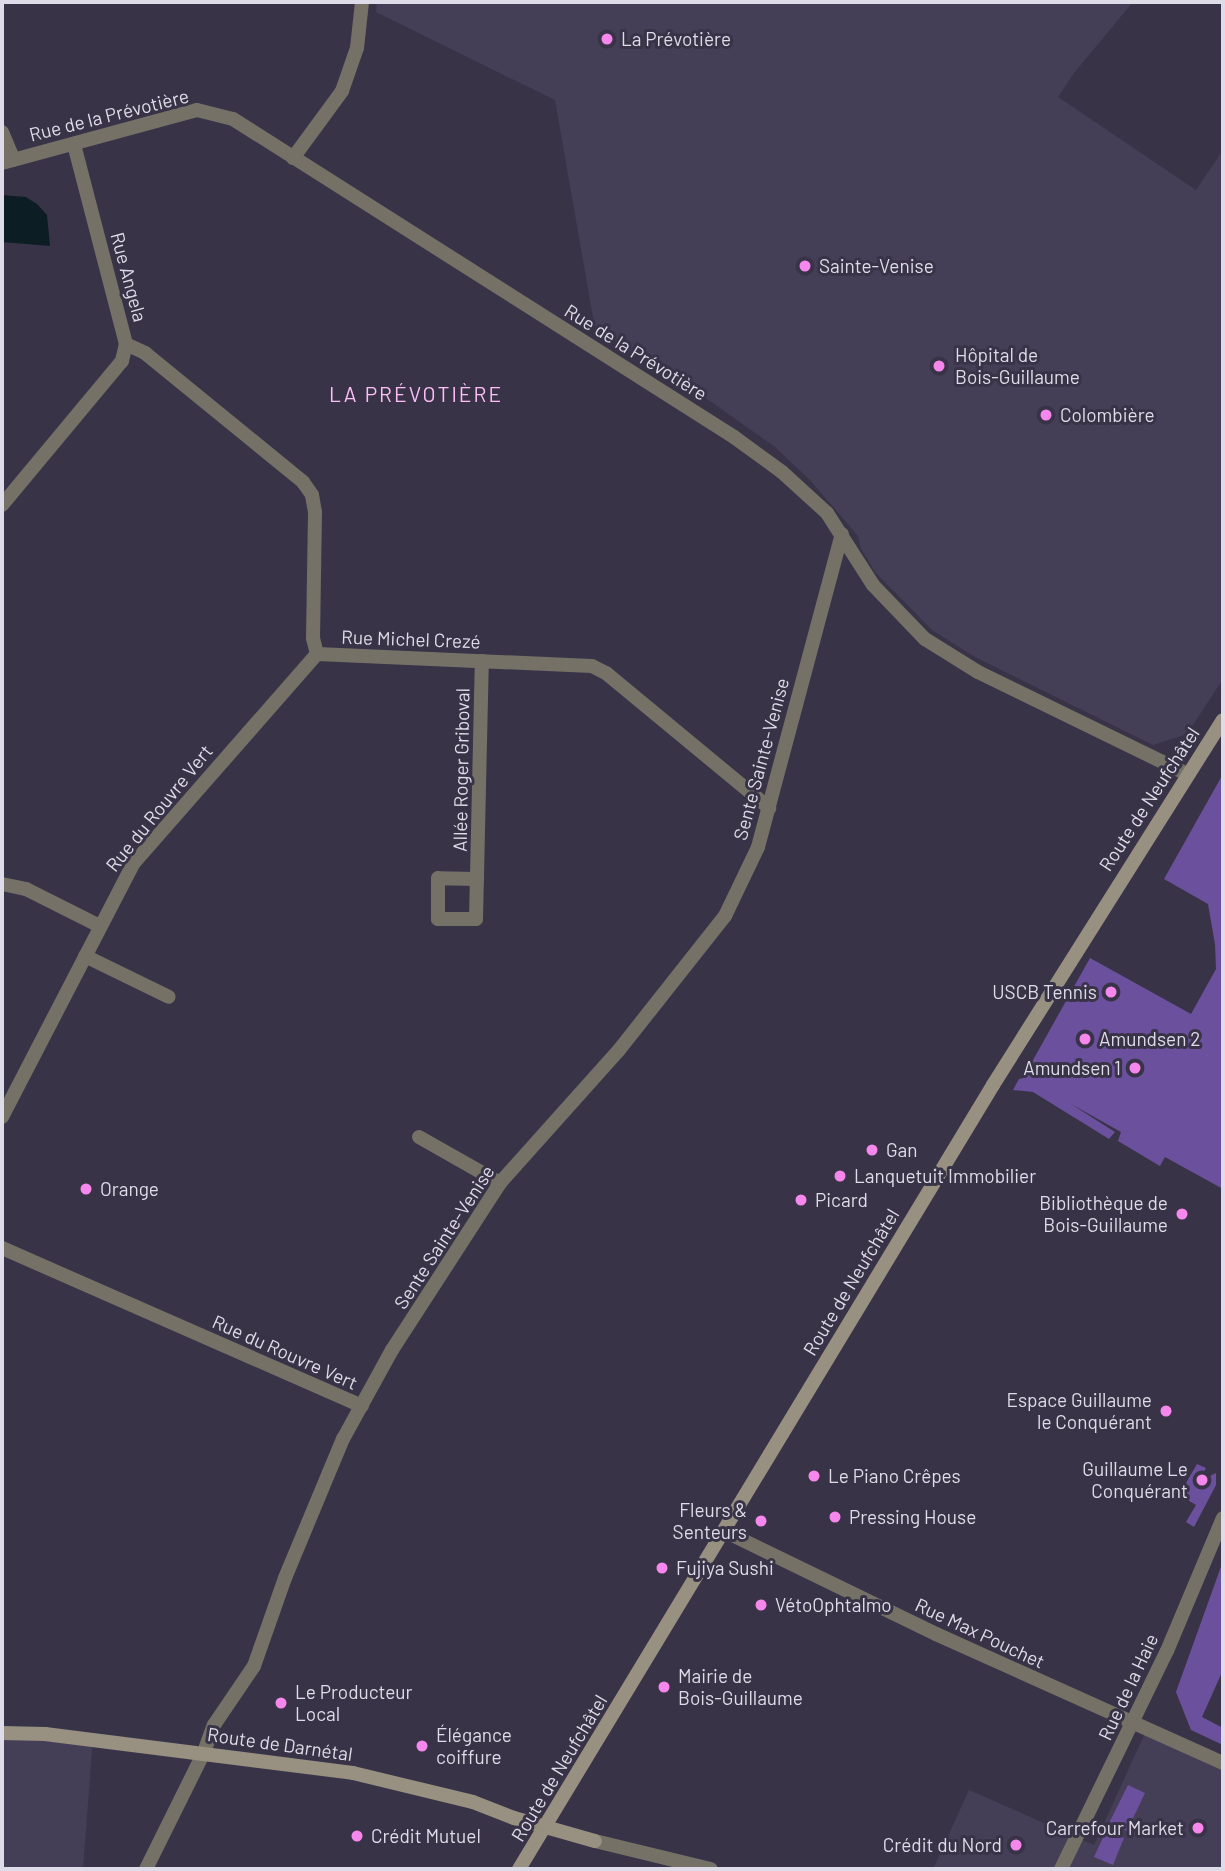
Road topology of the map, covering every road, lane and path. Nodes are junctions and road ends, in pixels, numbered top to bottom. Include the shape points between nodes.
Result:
1 (362, 2) edge
2 (2, 132) edge
3 (74, 144) junction
4 (293, 158) junction
5 (8, 162) edge
6 (126, 344) junction
7 (2, 505) edge
8 (842, 534) junction
9 (317, 654) junction
10 (482, 661) junction
11 (1223, 720) edge
12 (1187, 774) junction
13 (769, 808) junction
14 (477, 879) dead end
15 (2, 884) edge
16 (100, 926) junction
17 (85, 956) junction
18 (169, 997) dead end
19 (2, 1117) edge
20 (419, 1137) dead end
21 (499, 1183) junction
22 (2, 1248) edge
23 (362, 1406) junction
24 (1223, 1518) edge
25 (724, 1531) junction
26 (1134, 1722) junction
27 (2, 1733) edge
28 (204, 1752) junction
29 (1223, 1763) edge
30 (547, 1826) junction
31 (595, 1840) joint
32 (146, 1869) edge
33 (519, 1869) edge
34 (711, 1869) edge
35 (1061, 1869) edge

1 - 4 street via 358,48 342,91
2 - 5 street
3 - 4 street, Rue de la Prévotière via 197,110 233,119
3 - 5 street, Rue de la Prévotière
3 - 6 street, Rue Angela
4 - 8 street, Rue de la Prévotière via 734,437 782,472 827,513
6 - 7 street, Rue Angela via 122,361
6 - 9 street, Rue Michel Crezé via 145,353 303,482 312,495
8 - 12 street, Rue de la Prévotière via 873,584 926,639 978,672
8 - 13 street, Sente Sainte-Venise
9 - 10 street, Rue Michel Crezé
9 - 16 street, Rue du Rouvre Vert via 133,864
10 - 13 street, Rue Michel Crezé via 569,664 606,673
10 - 14 street, Allée Roger Griboval
11 - 12 main road, Route de Neufchâtel
12 - 25 main road, Route de Neufchâtel
13 - 21 street, Sente Sainte-Venise via 758,847 725,916 619,1050
15 - 16 street via 26,889
16 - 17 street, Rue du Rouvre Vert
17 - 18 street
17 - 19 street, Rue du Rouvre Vert
20 - 21 street
21 - 23 street, Sente Sainte-Venise
22 - 23 street, Rue du Rouvre Vert
23 - 28 street, Sente Sainte-Venise via 285,1578 254,1666 214,1725
24 - 26 street, Rue de la Haie
25 - 26 street, Rue Max Pouchet via 936,1634
25 - 30 main road, Route de Neufchâtel
26 - 29 street, Rue Max Pouchet
26 - 35 street, Rue de la Haie
27 - 28 main road, Route de Darnétal
28 - 30 main road, Route de Darnétal via 354,1773 473,1802
28 - 32 street, Sente Sainte-Venise
30 - 31 main road, Route de Darnétal
30 - 33 main road, Route de Neufchâtel
31 - 34 street

